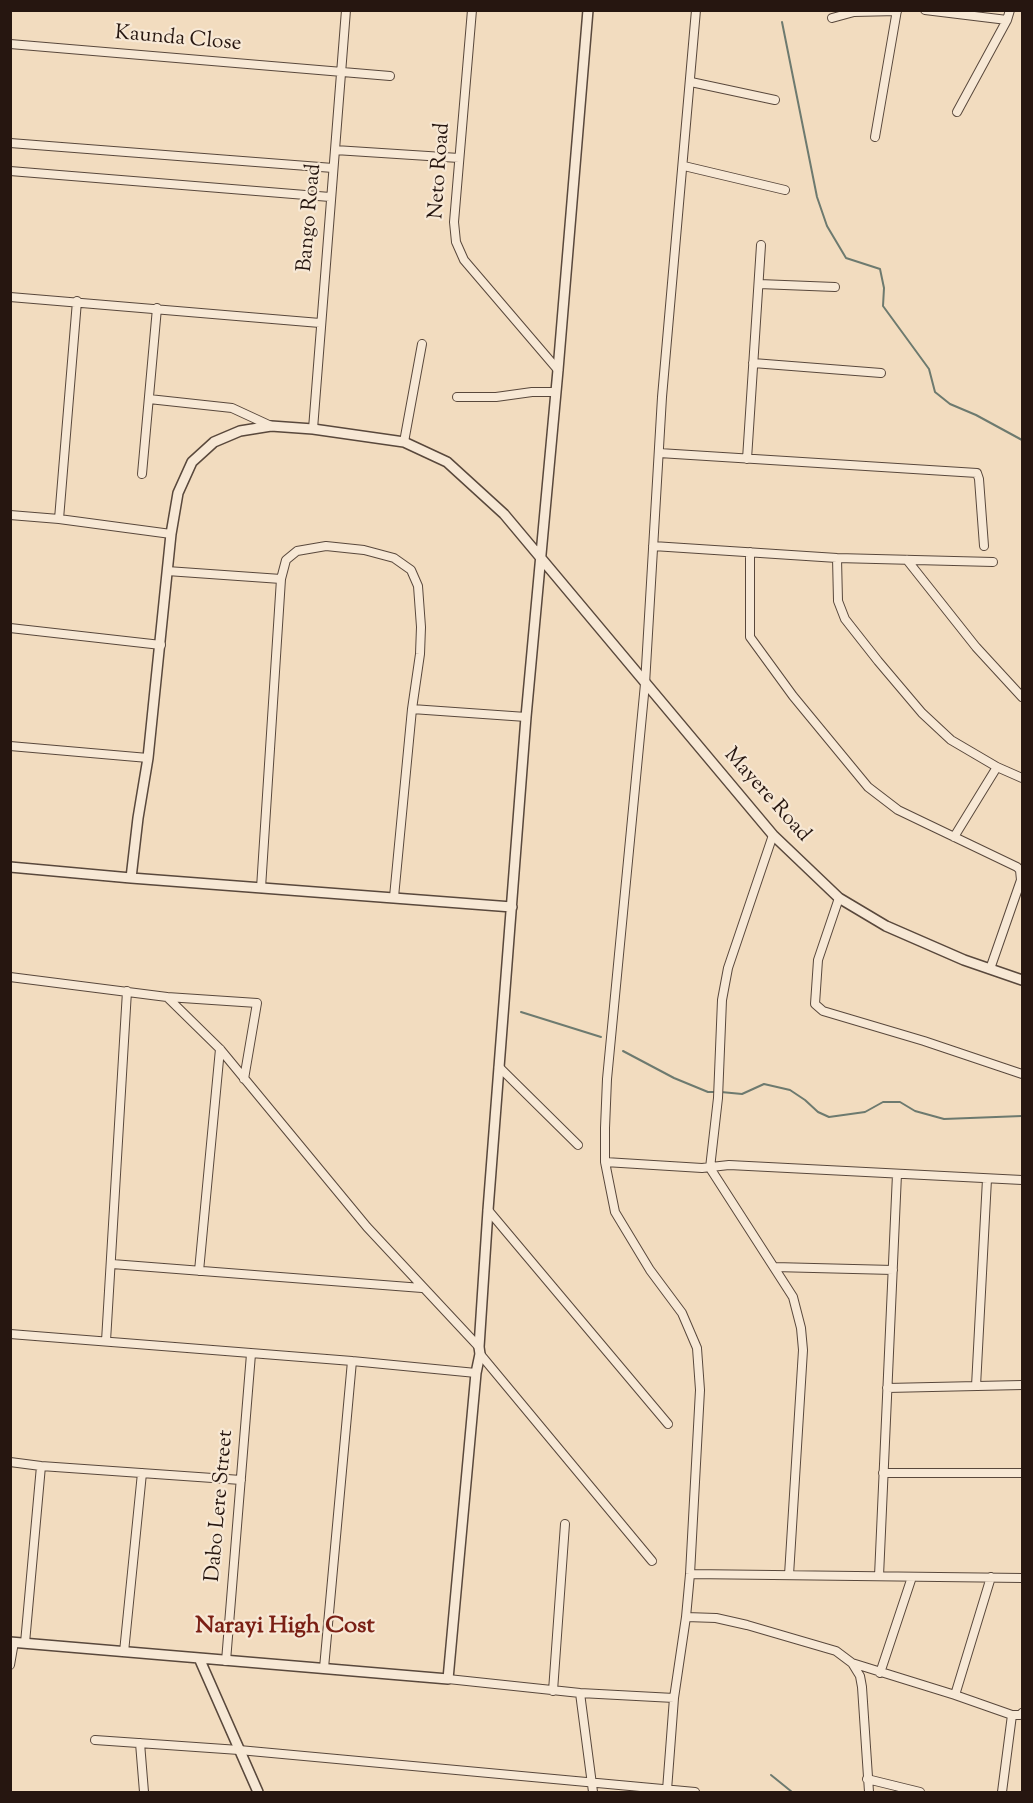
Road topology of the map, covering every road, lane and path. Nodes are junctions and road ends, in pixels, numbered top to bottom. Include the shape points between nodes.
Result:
1 (346, 10) edge
2 (472, 10) edge
3 (588, 10) edge
4 (696, 10) edge
5 (925, 10) edge
6 (1010, 10) edge
7 (897, 11) edge
8 (832, 18) dead end
9 (1007, 20) junction
10 (10, 44) edge
11 (342, 72) junction
12 (390, 76) dead end
13 (691, 82) junction
14 (775, 100) dead end
15 (957, 112) dead end
16 (875, 137) dead end
17 (10, 143) edge
18 (335, 150) junction
19 (459, 158) junction
20 (684, 166) junction
21 (333, 168) junction
22 (10, 171) edge
23 (785, 190) dead end
24 (330, 197) junction
25 (761, 245) dead end
26 (759, 284) junction
27 (835, 287) dead end
28 (10, 297) edge
29 (77, 301) junction
30 (157, 308) junction
31 (320, 323) junction
32 (422, 344) dead end
33 (753, 363) junction
34 (558, 370) junction
35 (881, 373) dead end
36 (556, 392) junction
37 (457, 397) dead end
38 (149, 399) junction
39 (271, 426) junction
40 (313, 429) junction
41 (404, 442) junction
42 (659, 453) junction
43 (747, 459) junction
44 (142, 474) dead end
45 (10, 515) edge
46 (60, 519) junction
47 (171, 534) junction
48 (652, 546) junction
49 (984, 546) dead end
50 (750, 552) junction
51 (541, 558) junction
52 (837, 558) junction
53 (907, 560) junction
54 (993, 562) dead end
55 (167, 571) junction
56 (281, 579) junction
57 (10, 628) edge
58 (161, 645) junction
59 (645, 684) junction
60 (1023, 697) edge
61 (412, 709) junction
62 (526, 717) junction
63 (10, 746) edge
64 (148, 758) junction
65 (997, 767) junction
66 (1023, 778) edge
67 (773, 835) junction
68 (954, 837) junction
69 (10, 867) edge
70 (131, 878) junction
71 (261, 888) junction
72 (394, 897) junction
73 (839, 898) junction
74 (512, 907) junction
75 (990, 969) junction
76 (10, 977) edge
77 (1023, 980) edge
78 (127, 991) junction
79 (167, 998) junction
80 (220, 1049) junction
81 (499, 1067) junction
82 (1023, 1074) edge
83 (244, 1079) junction
84 (578, 1145) dead end
85 (605, 1162) junction
86 (710, 1168) junction
87 (897, 1174) junction
88 (987, 1179) junction
89 (1023, 1180) edge
90 (488, 1210) junction
91 (112, 1264) junction
92 (774, 1267) junction
93 (893, 1270) junction
94 (199, 1271) junction
95 (422, 1288) junction
96 (10, 1334) edge
97 (106, 1341) junction
98 (480, 1351) junction
99 (251, 1354) junction
100 (352, 1360) junction
101 (476, 1373) junction
102 (1023, 1385) edge
103 (976, 1386) junction
104 (887, 1388) junction
105 (668, 1424) dead end
106 (10, 1462) edge
107 (41, 1466) junction
108 (142, 1473) junction
109 (883, 1473) junction
110 (1023, 1473) edge
111 (241, 1480) junction
112 (565, 1524) dead end
113 (652, 1561) dead end
114 (690, 1574) junction
115 (789, 1575) junction
116 (879, 1576) junction
117 (912, 1576) junction
118 (991, 1577) junction
119 (1023, 1578) edge
120 (686, 1617) junction
121 (12, 1642) edge
122 (25, 1643) junction
123 (124, 1652) junction
124 (199, 1658) junction
125 (226, 1660) junction
126 (852, 1663) junction
127 (10, 1665) edge
128 (324, 1668) junction
129 (876, 1672) junction
130 (860, 1676) junction
131 (448, 1679) junction
132 (553, 1691) junction
133 (580, 1693) junction
134 (955, 1695) junction
135 (674, 1698) junction
136 (1023, 1713) edge
137 (1012, 1715) junction
138 (95, 1740) dead end
139 (140, 1743) junction
140 (239, 1750) junction
141 (867, 1779) junction
142 (592, 1783) junction
143 (667, 1790) junction
144 (144, 1792) edge
145 (258, 1792) edge
146 (593, 1792) edge
147 (695, 1792) edge
148 (869, 1792) edge
149 (921, 1792) edge
150 (1002, 1792) edge

1 - 11 street, Bango Road
2 - 19 street, Neto Road
3 - 34 street
4 - 13 street
5 - 9 street
6 - 9 street
7 - 8 street via 854,12
7 - 16 street
9 - 15 street
10 - 11 street, Kaunda Close
11 - 12 street, Kaunda Close
11 - 18 street, Bango Road
13 - 14 street
13 - 20 street
17 - 21 street
18 - 19 street
18 - 21 street, Bango Road
19 - 34 street, Neto Road via 454,222 456,242 464,260
20 - 23 street
20 - 42 street
21 - 24 street, Bango Road
22 - 24 street
24 - 31 street, Bango Road
25 - 26 street
26 - 27 street
26 - 33 street
28 - 29 street
29 - 30 street
29 - 46 street
30 - 31 street
30 - 38 street
31 - 40 street, Bango Road
32 - 41 street
33 - 35 street
33 - 43 street
34 - 36 street
36 - 37 street
36 - 51 street
38 - 39 street via 232,408
38 - 44 street
39 - 40 street, Mayere Road
39 - 47 street, Mayere Road via 240,431 214,442 192,462 178,493
40 - 41 street, Mayere Road
41 - 51 street, Mayere Road via 447,462 504,514
42 - 43 street
42 - 48 street
43 - 49 street via 977,473
45 - 46 street
46 - 47 street
47 - 55 street, Mayere Road
48 - 50 street
48 - 59 street
50 - 52 street
50 - 68 street via 750,637 754,644 868,787 898,810
51 - 59 street, Mayere Road
51 - 62 street
52 - 53 street
52 - 65 street via 838,601 845,619 922,713 951,740
53 - 54 street
53 - 60 street via 976,647
55 - 56 street
55 - 58 street, Mayere Road
56 - 61 street via 286,560 297,551 326,546 394,558 411,570 418,586 421,627
56 - 71 street
57 - 58 street
58 - 64 street, Mayere Road
59 - 67 street, Mayere Road
59 - 85 street via 607,1079
61 - 62 street
61 - 72 street
62 - 74 street
63 - 64 street
64 - 70 street, Mayere Road
65 - 66 street
65 - 68 street
67 - 73 street, Mayere Road
67 - 86 street via 728,968 722,1000
68 - 75 street via 1022,873
69 - 70 street
70 - 71 street
71 - 72 street
72 - 74 street
73 - 75 street, Mayere Road via 886,926
73 - 82 street via 818,960 815,1004 823,1011
74 - 81 street
75 - 77 street, Mayere Road
76 - 78 street
78 - 79 street
78 - 91 street
79 - 80 street
79 - 83 street via 257,1003
80 - 83 street
80 - 94 street
81 - 84 street
81 - 90 street
83 - 95 street
85 - 86 street
85 - 114 street via 615,1212 682,1313 697,1348 700,1390
86 - 87 street via 729,1165
86 - 92 street
87 - 88 street
87 - 93 street
88 - 89 street
88 - 103 street
90 - 98 street
90 - 105 street
91 - 94 street
91 - 97 street
92 - 93 street
92 - 115 street via 793,1297 803,1350
93 - 104 street
94 - 95 street
95 - 98 street
96 - 97 street
97 - 99 street
98 - 101 street
98 - 113 street
99 - 100 street
99 - 111 street, Dabo Lere Street
100 - 101 street
100 - 128 street
101 - 131 street
102 - 103 street
103 - 104 street
104 - 109 street
106 - 107 street
107 - 108 street
107 - 122 street
108 - 111 street
108 - 123 street
109 - 110 street
109 - 116 street
111 - 125 street, Dabo Lere Street
112 - 132 street
114 - 115 street
114 - 120 street
115 - 116 street
116 - 117 street
117 - 118 street
117 - 129 street
118 - 119 street
118 - 134 street
120 - 126 street via 747,1625 836,1651
120 - 135 street
121 - 122 street
121 - 127 street
122 - 123 street
123 - 124 street
124 - 125 street
124 - 140 street
125 - 128 street
126 - 129 street
126 - 130 street
128 - 131 street
129 - 130 street
129 - 134 street
130 - 141 street
131 - 132 street
132 - 133 street
133 - 135 street
133 - 142 street
134 - 137 street
135 - 143 street
136 - 137 street
137 - 150 street
138 - 139 street
139 - 140 street
139 - 144 street
140 - 142 street
140 - 145 street
141 - 148 street
141 - 149 street
142 - 143 street
142 - 146 street
143 - 147 street

